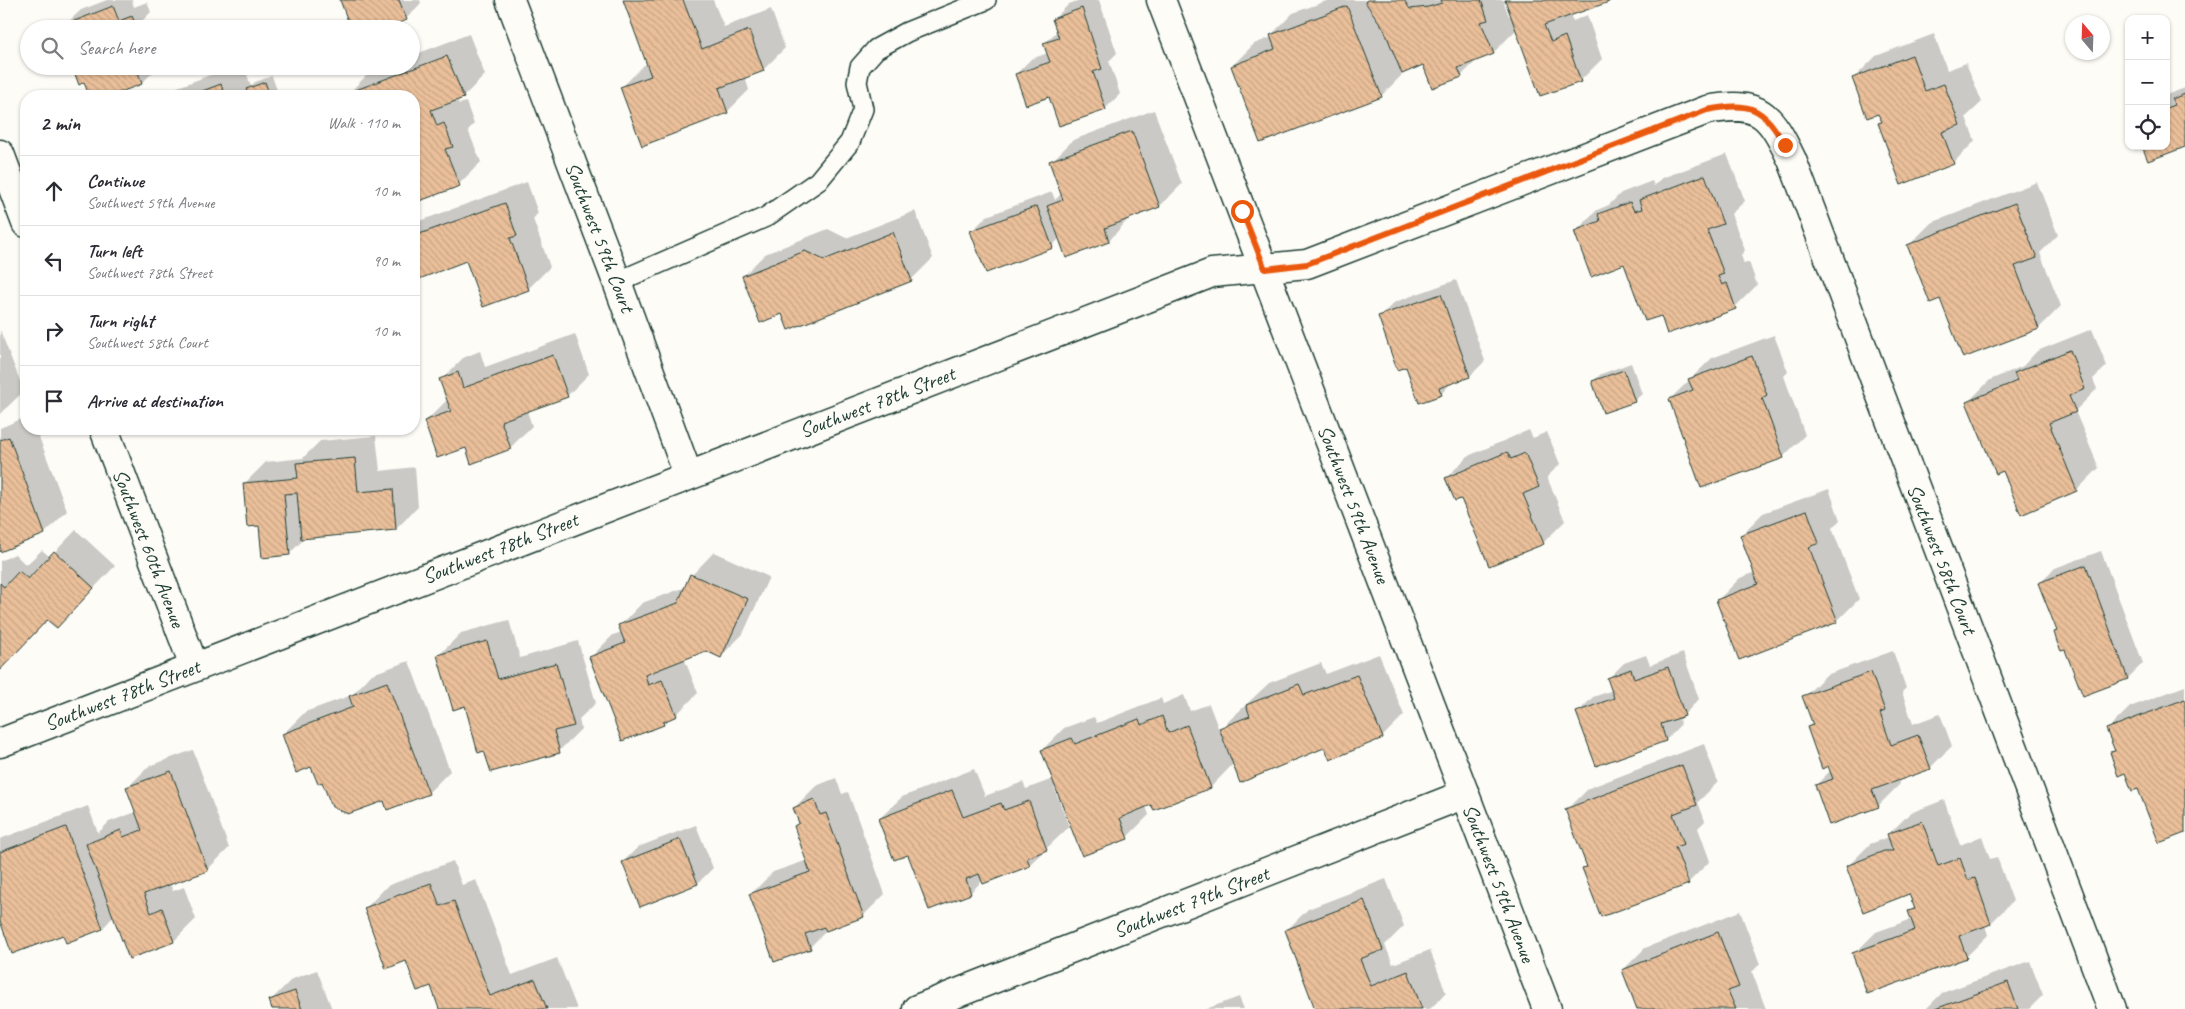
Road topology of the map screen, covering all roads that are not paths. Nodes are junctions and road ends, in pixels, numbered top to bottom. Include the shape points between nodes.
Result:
1 (510, 0) edge
2 (986, 0) edge
3 (1161, 0) edge
4 (1764, 114) joint
5 (0, 154) edge
6 (20, 208) edge
7 (1265, 269) junction
8 (618, 282) junction
9 (106, 435) edge
10 (688, 474) junction
11 (194, 666) junction
12 (0, 743) edge
13 (1465, 794) junction
14 (917, 1009) edge
15 (1547, 1009) edge
16 (2112, 1009) edge

1 - 8 street, Southwest 59th Court
2 - 8 lane via 907,32 876,49 860,67 857,82 863,109 850,142 818,181 766,217
3 - 7 street, Southwest 59th Avenue
4 - 7 street, Southwest 78th Street via 1743,106 1707,110 1307,264
4 - 16 street, Southwest 58th Court via 1792,160
5 - 6 street
7 - 10 street, Southwest 78th Street via 1212,273
7 - 13 street, Southwest 59th Avenue
8 - 10 street, Southwest 59th Court
9 - 11 street, Southwest 60th Avenue
10 - 11 street, Southwest 78th Street
11 - 12 street, Southwest 78th Street
13 - 14 street, Southwest 79th Street
13 - 15 street, Southwest 59th Avenue

